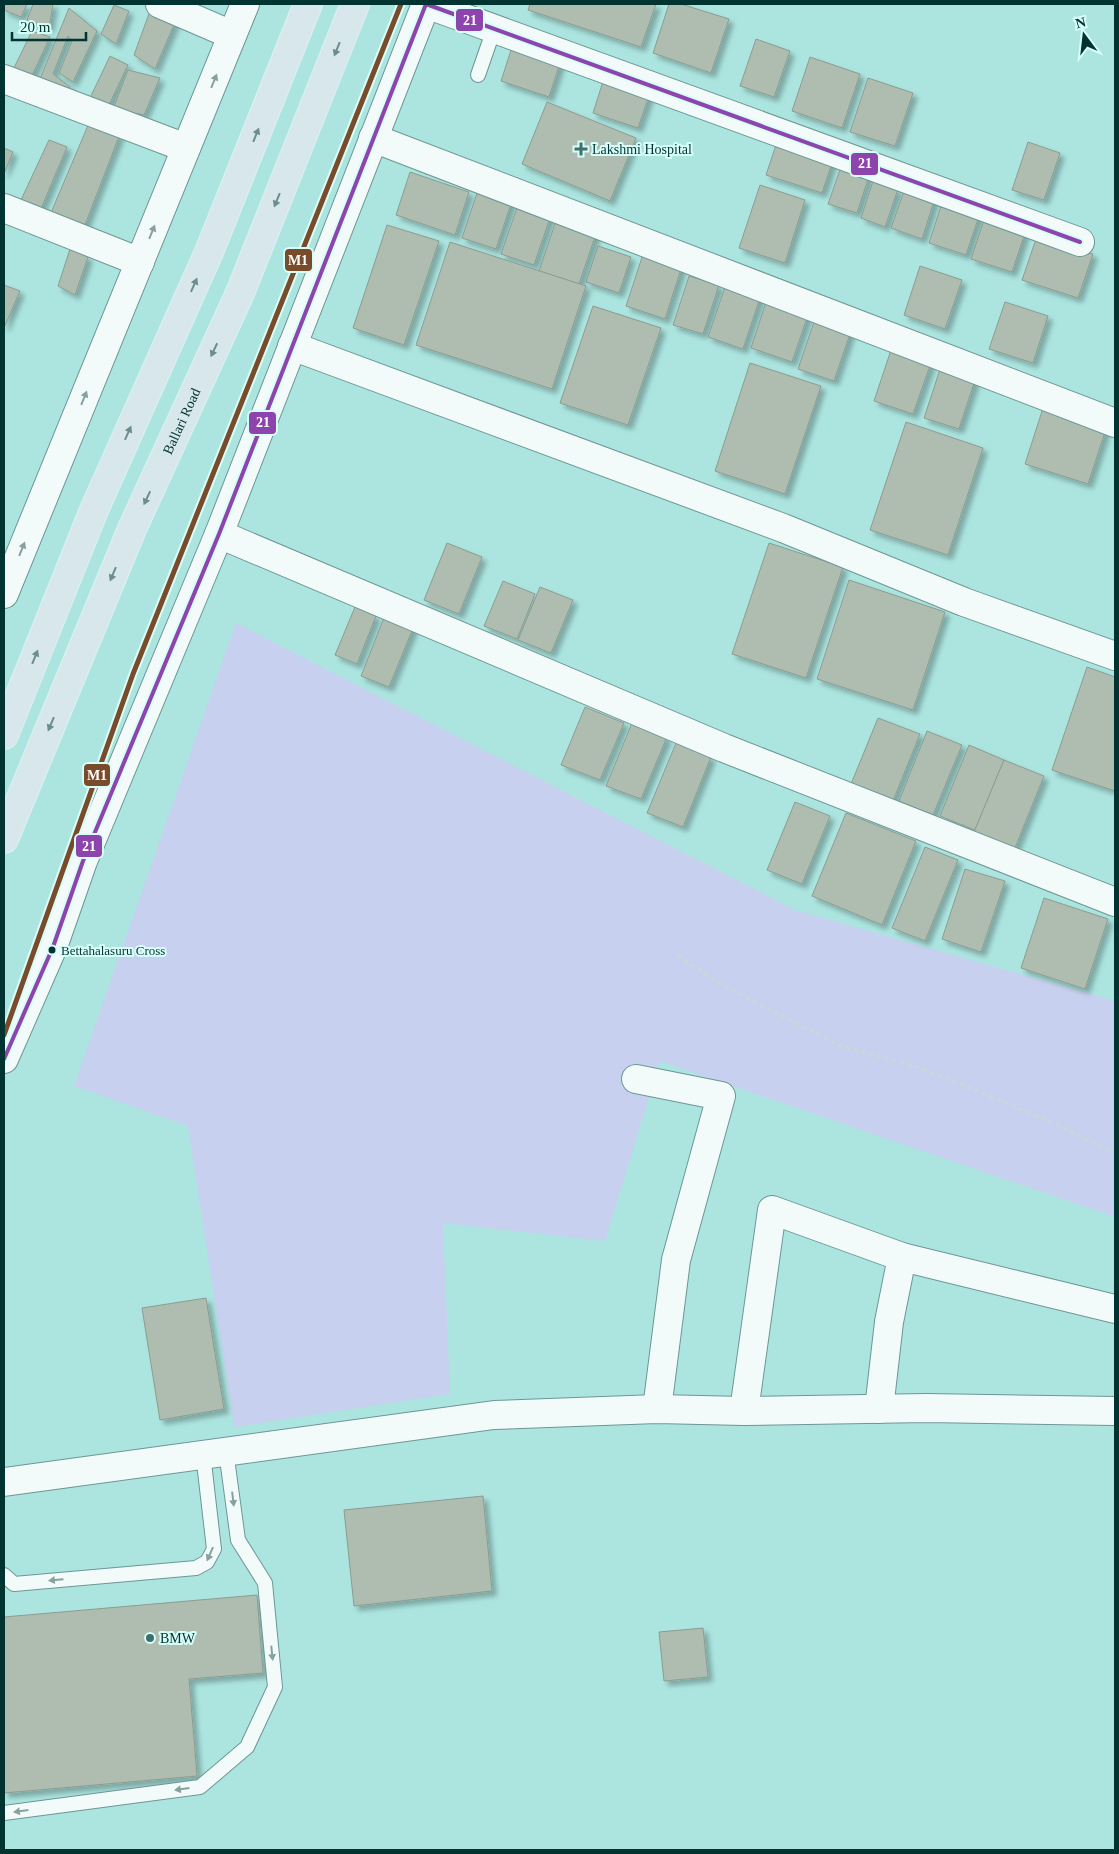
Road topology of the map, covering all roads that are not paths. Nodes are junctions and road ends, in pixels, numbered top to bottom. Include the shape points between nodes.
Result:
1 (160, 4) edge
2 (245, 4) edge
3 (308, 4) edge
4 (355, 4) edge
5 (426, 4) edge
6 (494, 29) junction
7 (232, 35) junction
8 (478, 75) dead end
9 (4, 79) edge
10 (373, 138) junction
11 (186, 148) junction
12 (4, 208) edge
13 (1080, 242) dead end
14 (140, 262) junction
15 (292, 346) junction
16 (1115, 423) edge
17 (219, 534) junction
18 (4, 594) edge
19 (1115, 656) edge
20 (4, 735) edge
21 (4, 839) edge
22 (1115, 902) edge
23 (4, 1059) edge
24 (636, 1079) dead end
25 (902, 1257) junction
26 (1115, 1309) edge
27 (657, 1409) junction
28 (879, 1409) junction
29 (744, 1411) junction
30 (1115, 1411) edge
31 (215, 1452) junction
32 (4, 1482) edge
33 (4, 1575) edge
34 (4, 1813) edge

1 - 7 street
2 - 7 street
20 -> 3 highway via 94,510 210,252
4 -> 21 highway, Ballari Road via 240,293 132,529
5 - 6 street
5 - 10 street
6 - 8 lane
6 - 13 street
11 -> 7 street
9 - 11 street
10 - 15 street
10 - 16 street
14 -> 11 street
12 - 14 street
18 -> 14 street
15 - 17 street
15 - 19 street via 783,528 964,602
17 - 22 street via 724,748
17 - 23 street via 83,861 53,947
24 - 27 street via 721,1096 676,1260
25 - 26 street
25 - 28 street via 889,1322
25 - 29 street via 772,1210
27 - 29 street
27 - 31 street via 494,1414
28 - 29 street
28 - 30 street
31 - 32 street
31 -> 33 lane via 214,1550 207,1562 196,1568 14,1584
31 -> 34 lane via 238,1540 265,1583 276,1687 247,1747 200,1786

